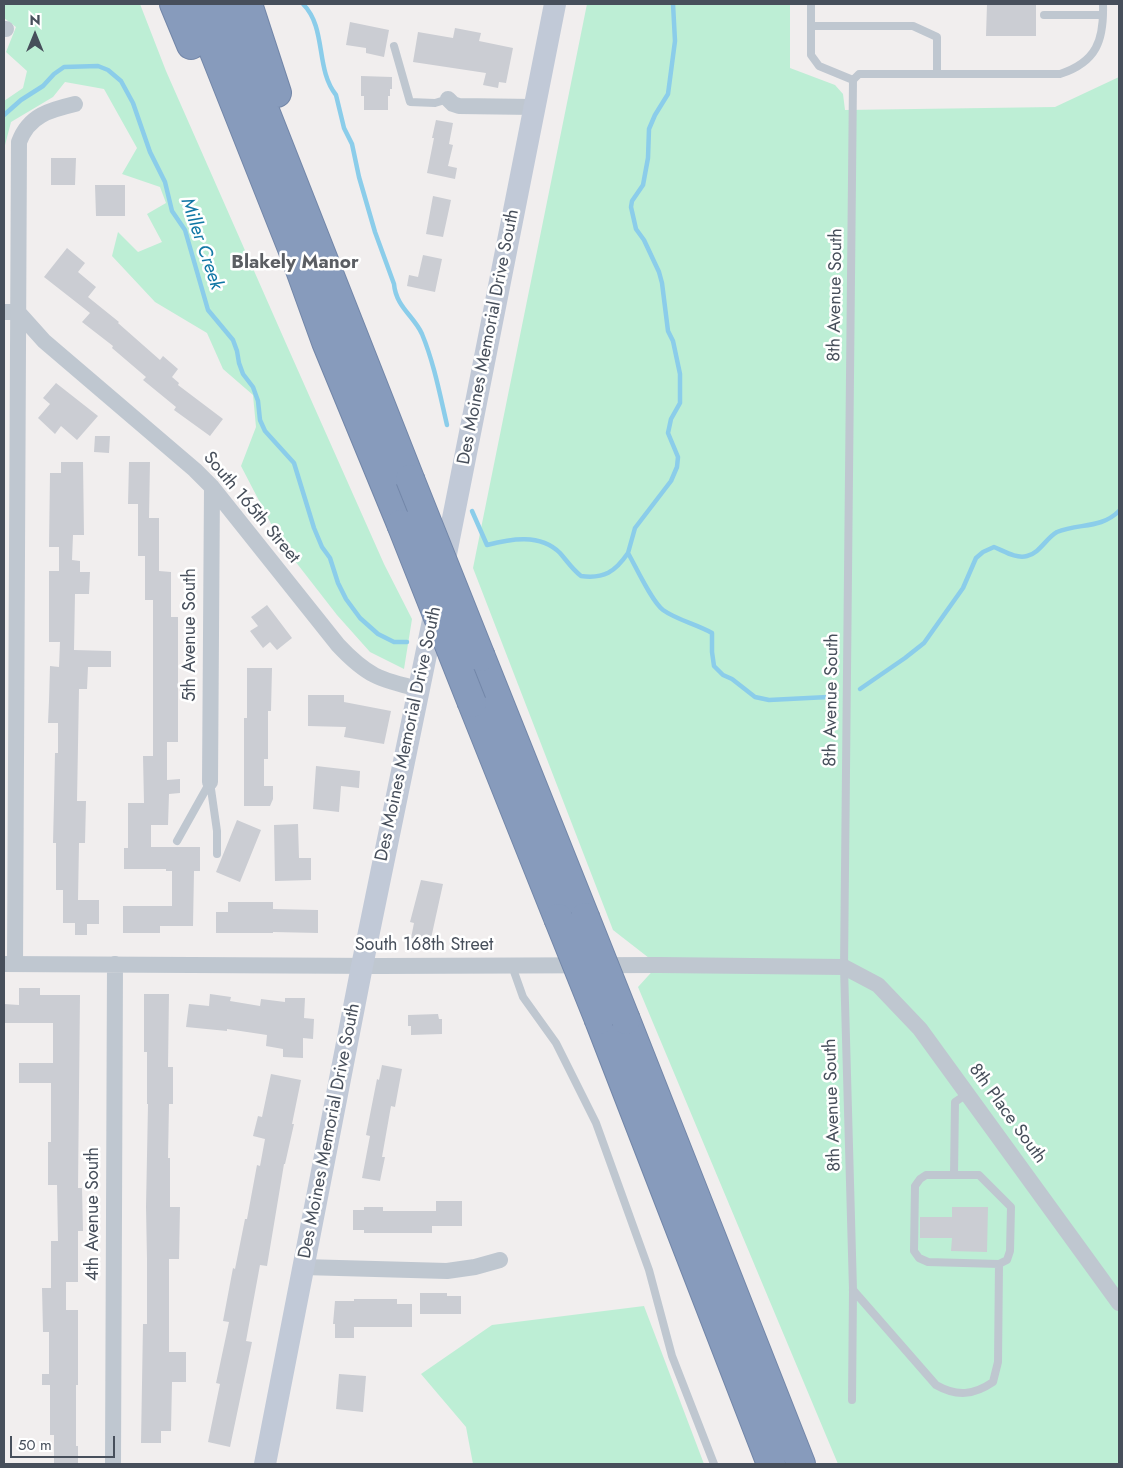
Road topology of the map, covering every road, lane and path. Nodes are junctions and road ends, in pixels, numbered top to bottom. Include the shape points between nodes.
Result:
1 (174, 4) edge
2 (195, 4) edge
3 (223, 4) edge
4 (248, 4) edge
5 (555, 4) edge
6 (811, 4) edge
7 (1103, 4) edge
8 (1044, 15) dead end
9 (1103, 15) junction
10 (810, 26) junction
11 (394, 46) dead end
12 (938, 74) junction
13 (853, 80) junction
14 (448, 99) joint
15 (75, 104) dead end
16 (534, 107) junction
17 (302, 204) junction
18 (11, 312) edge
19 (326, 342) junction
20 (212, 487) junction
21 (419, 689) junction
22 (210, 782) junction
23 (177, 841) dead end
24 (217, 854) dead end
25 (10, 964) edge
26 (115, 964) junction
27 (362, 966) junction
28 (512, 966) junction
29 (844, 968) junction
30 (967, 1094) junction
31 (954, 1175) junction
32 (500, 1260) dead end
33 (999, 1264) junction
34 (303, 1267) junction
35 (853, 1290) junction
36 (1119, 1303) edge
37 (852, 1400) dead end
38 (112, 1464) edge
39 (265, 1464) edge
40 (714, 1464) edge
41 (772, 1464) edge
42 (801, 1464) edge

1 - 19 highway via 296,294
2 - 19 highway
3 - 17 highway
4 - 17 highway via 300,166
5 - 16 main road, Des Moines Memorial Drive South
6 - 10 lane
7 - 9 lane
8 - 9 lane
9 - 12 lane via 1100,42 1095,51 1068,72
10 - 12 lane via 913,26 938,37
10 - 13 lane via 810,52 814,60 830,72
11 - 14 lane via 410,102 435,103
12 - 13 lane via 858,74
13 - 29 lane, 8th Avenue South
14 - 16 street via 459,106
15 - 18 street via 51,110 34,120 23,131 19,142
16 - 21 main road, Des Moines Memorial Drive South
17 - 42 highway, bridge
18 - 20 street, South 165th Street
18 - 25 street
19 - 41 highway, bridge via 599,1020
20 - 21 street, South 165th Street via 354,662 387,681
20 - 22 street, 5th Avenue South
21 - 27 main road, Des Moines Memorial Drive South
22 - 23 lane
22 - 24 lane
25 - 26 street, South 168th Street
26 - 27 street, South 168th Street
26 - 38 street, 4th Avenue South
27 - 28 street, South 168th Street
27 - 34 main road, Des Moines Memorial Drive South
28 - 29 street, South 168th Street
28 - 40 lane via 523,997 556,1043 596,1123 649,1270 672,1356
29 - 30 street, 8th Place South via 878,985 920,1029
29 - 35 lane, 8th Avenue South
30 - 31 lane via 955,1102
30 - 36 street, 8th Place South
31 - 33 lane via 979,1175 1011,1207 1010,1251 1007,1260
31 - 33 lane via 926,1175 915,1186 914,1251 928,1262
32 - 34 street via 447,1271
33 - 35 lane via 998,1362 993,1382 981,1390 948,1392 936,1385
34 - 39 main road, Des Moines Memorial Drive South
35 - 37 lane, 8th Avenue South

